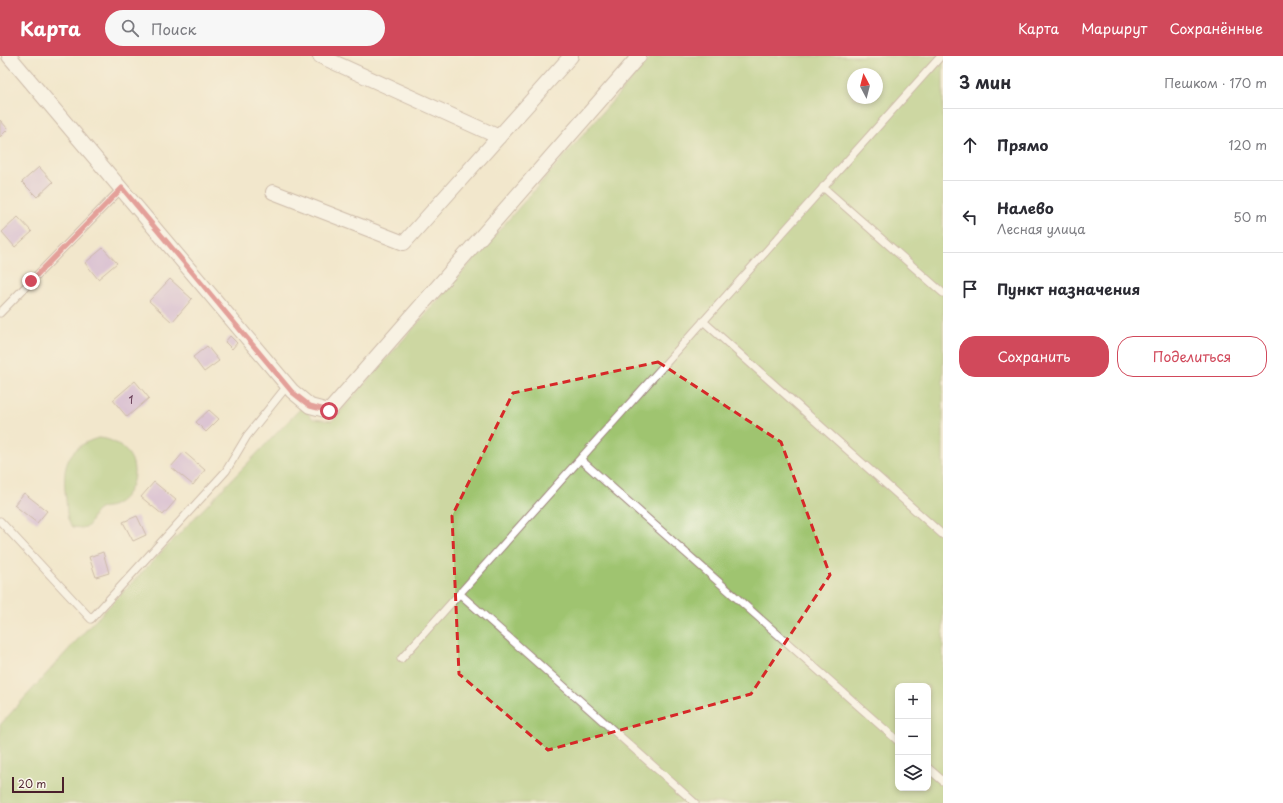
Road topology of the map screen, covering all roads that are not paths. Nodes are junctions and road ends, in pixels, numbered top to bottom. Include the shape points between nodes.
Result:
1 (9, 56) edge
2 (320, 56) edge
3 (571, 56) edge
4 (639, 56) edge
5 (941, 56) edge
6 (498, 137) junction
7 (824, 187) junction
8 (122, 188) junction
9 (273, 192) dead end
10 (943, 293) edge
11 (0, 313) edge
12 (703, 321) junction
13 (287, 386) junction
14 (580, 459) junction
15 (0, 521) edge
16 (943, 535) edge
17 (460, 594) junction
18 (401, 659) dead end
19 (895, 738) edge
20 (931, 771) edge
21 (943, 781) edge
22 (695, 803) edge

1 - 8 street
2 - 6 street
3 - 6 street
4 - 13 street via 329,411 310,406
5 - 7 lane
6 - 9 street via 404,243
7 - 10 lane
7 - 12 lane
8 - 11 lane
8 - 13 street
12 - 14 lane
12 - 16 lane
13 - 15 lane via 247,436 226,470 91,619
14 - 17 lane
14 - 19 lane
17 - 18 lane
17 - 22 lane
20 - 21 lane

